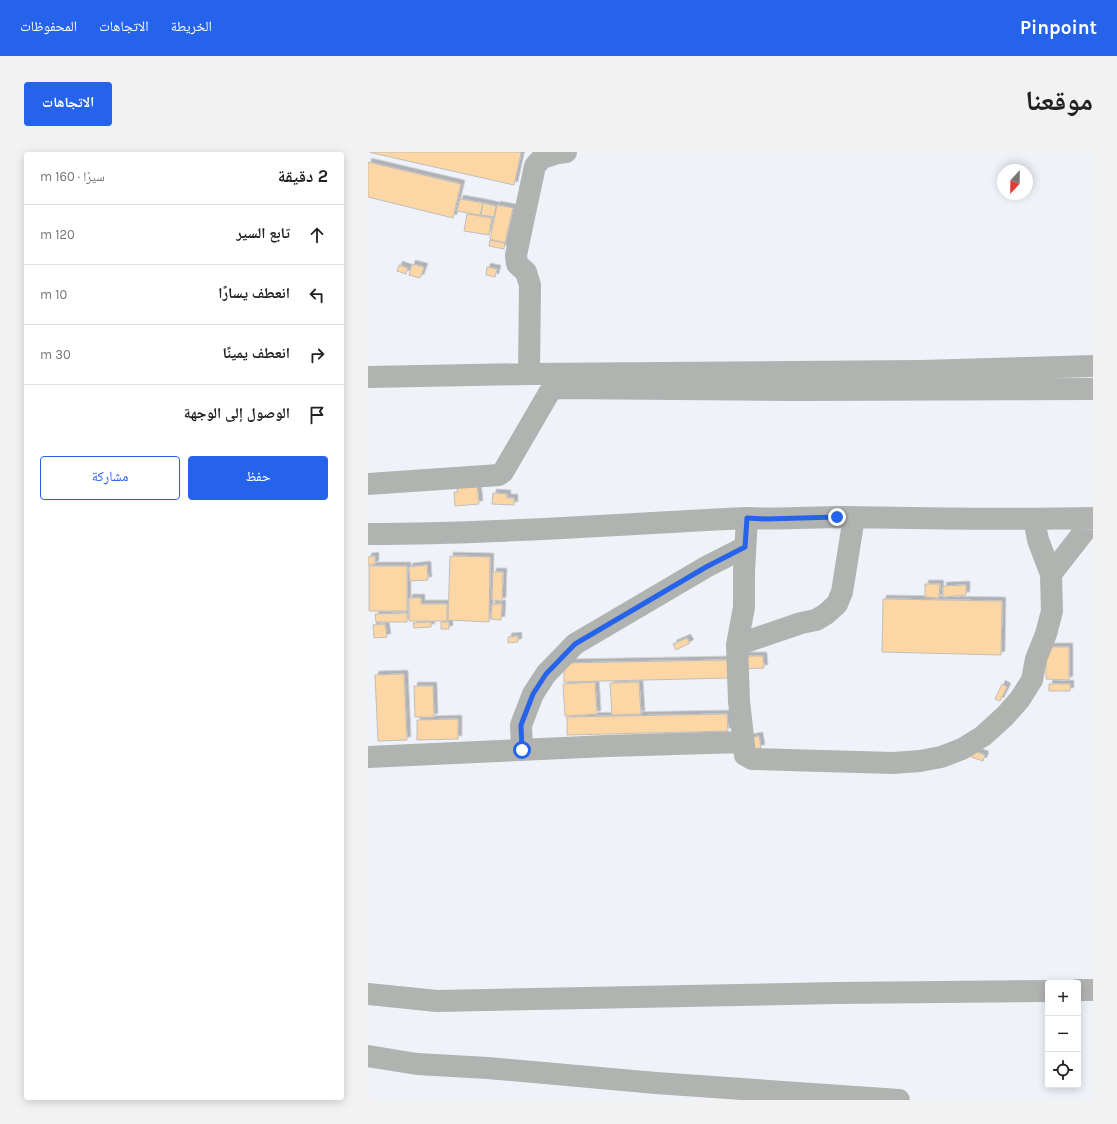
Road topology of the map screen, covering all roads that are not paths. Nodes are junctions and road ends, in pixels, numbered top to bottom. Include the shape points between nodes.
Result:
1 (566, 152) edge
2 (1093, 366) edge
3 (529, 374) junction
4 (368, 377) edge
5 (1093, 389) edge
6 (368, 484) edge
7 (854, 517) junction
8 (747, 518) junction
9 (1034, 519) junction
10 (1093, 519) edge
11 (368, 534) edge
12 (745, 547) junction
13 (1051, 574) junction
14 (737, 645) junction
15 (743, 742) junction
16 (522, 750) junction
17 (368, 757) edge
18 (1081, 990) edge
19 (1093, 990) edge
20 (1045, 991) edge
21 (368, 994) edge
22 (368, 1056) edge
23 (899, 1100) edge

1 - 3 street via 542,158 535,166 516,255 517,264 526,272 530,284
2 - 3 street via 920,371
3 - 4 street
5 - 6 street via 560,388 549,394 500,475
7 - 8 street
7 - 9 street
7 - 14 street via 842,592 837,604 816,620
8 - 11 street
8 - 12 street
9 - 10 street
9 - 13 street via 1038,540
10 - 13 street
12 - 14 street via 744,607
12 - 16 street via 575,644 546,674 533,694 521,725
13 - 15 street via 1052,611 1036,659 1032,680 1005,716 983,736 962,749 940,757 893,763 752,759 745,755
14 - 15 street
15 - 16 street
16 - 17 street
18 - 19 street
20 - 21 street via 437,1001
22 - 23 street via 417,1064

